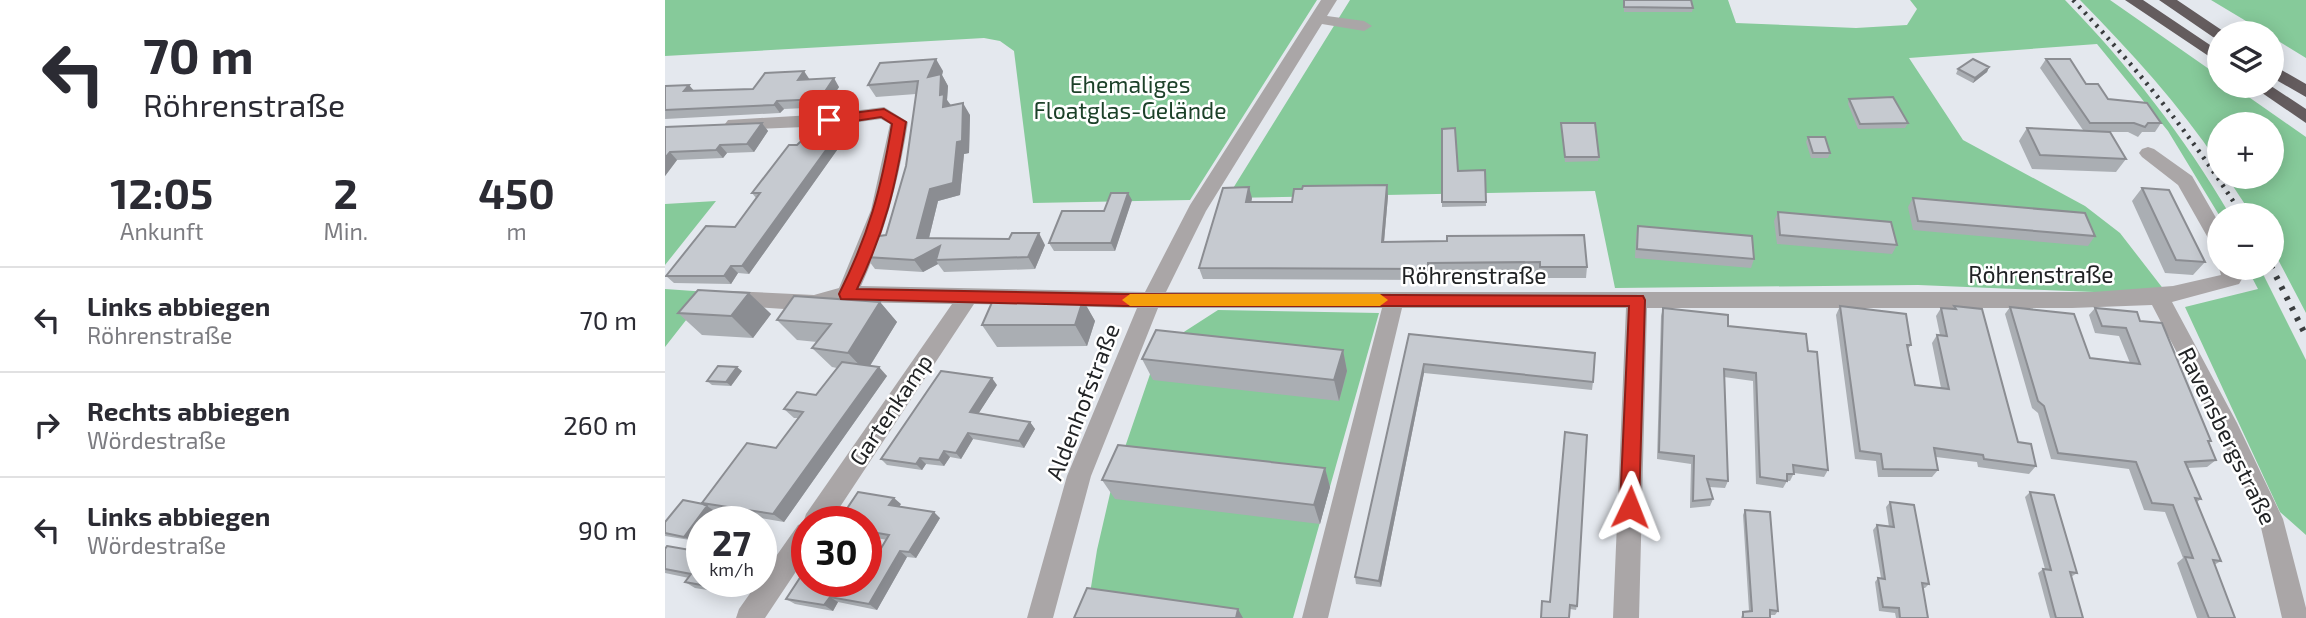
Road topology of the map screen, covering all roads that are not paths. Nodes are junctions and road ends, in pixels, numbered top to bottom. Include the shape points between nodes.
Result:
1 (1329, 0) edge
2 (2133, 0) edge
3 (2167, 0) edge
4 (1317, 19) junction
5 (1364, 26) dead end
6 (2207, 26) edge
7 (2207, 50) edge
8 (2284, 78) edge
9 (2306, 92) edge
10 (2278, 98) edge
11 (2306, 117) edge
12 (720, 125) edge
13 (2148, 153) dead end
14 (2207, 219) edge
15 (2229, 280) edge
16 (847, 294) junction
17 (703, 298) edge
18 (967, 298) junction
19 (2159, 298) junction
20 (1150, 300) junction
21 (1394, 300) junction
22 (1637, 300) junction
23 (826, 506) edge
24 (791, 556) edge
25 (749, 618) edge
26 (1040, 618) edge
27 (1315, 618) edge
28 (1626, 618) edge
29 (2295, 618) edge

1 - 4 street, Aldenhofstraße
2 - 7 highway
3 - 6 highway
4 - 5 street
4 - 20 street, Aldenhofstraße via 1197,209
8 - 9 highway
10 - 11 highway
12 - 16 street via 884,113 899,122 889,184 869,248
13 - 14 street via 2185,181
15 - 19 street, Röhrenstraße
16 - 17 street, Röhrenstraße via 814,303
16 - 18 street, Röhrenstraße
18 - 20 street, Röhrenstraße
18 - 23 street, Gartenkamp
19 - 22 street, Röhrenstraße
19 - 29 street, Ravensbergstraße via 2271,519
20 - 21 street, Röhrenstraße
20 - 26 street, Aldenhofstraße via 1079,476
21 - 22 street, Röhrenstraße
21 - 27 street
22 - 28 street
24 - 25 street

